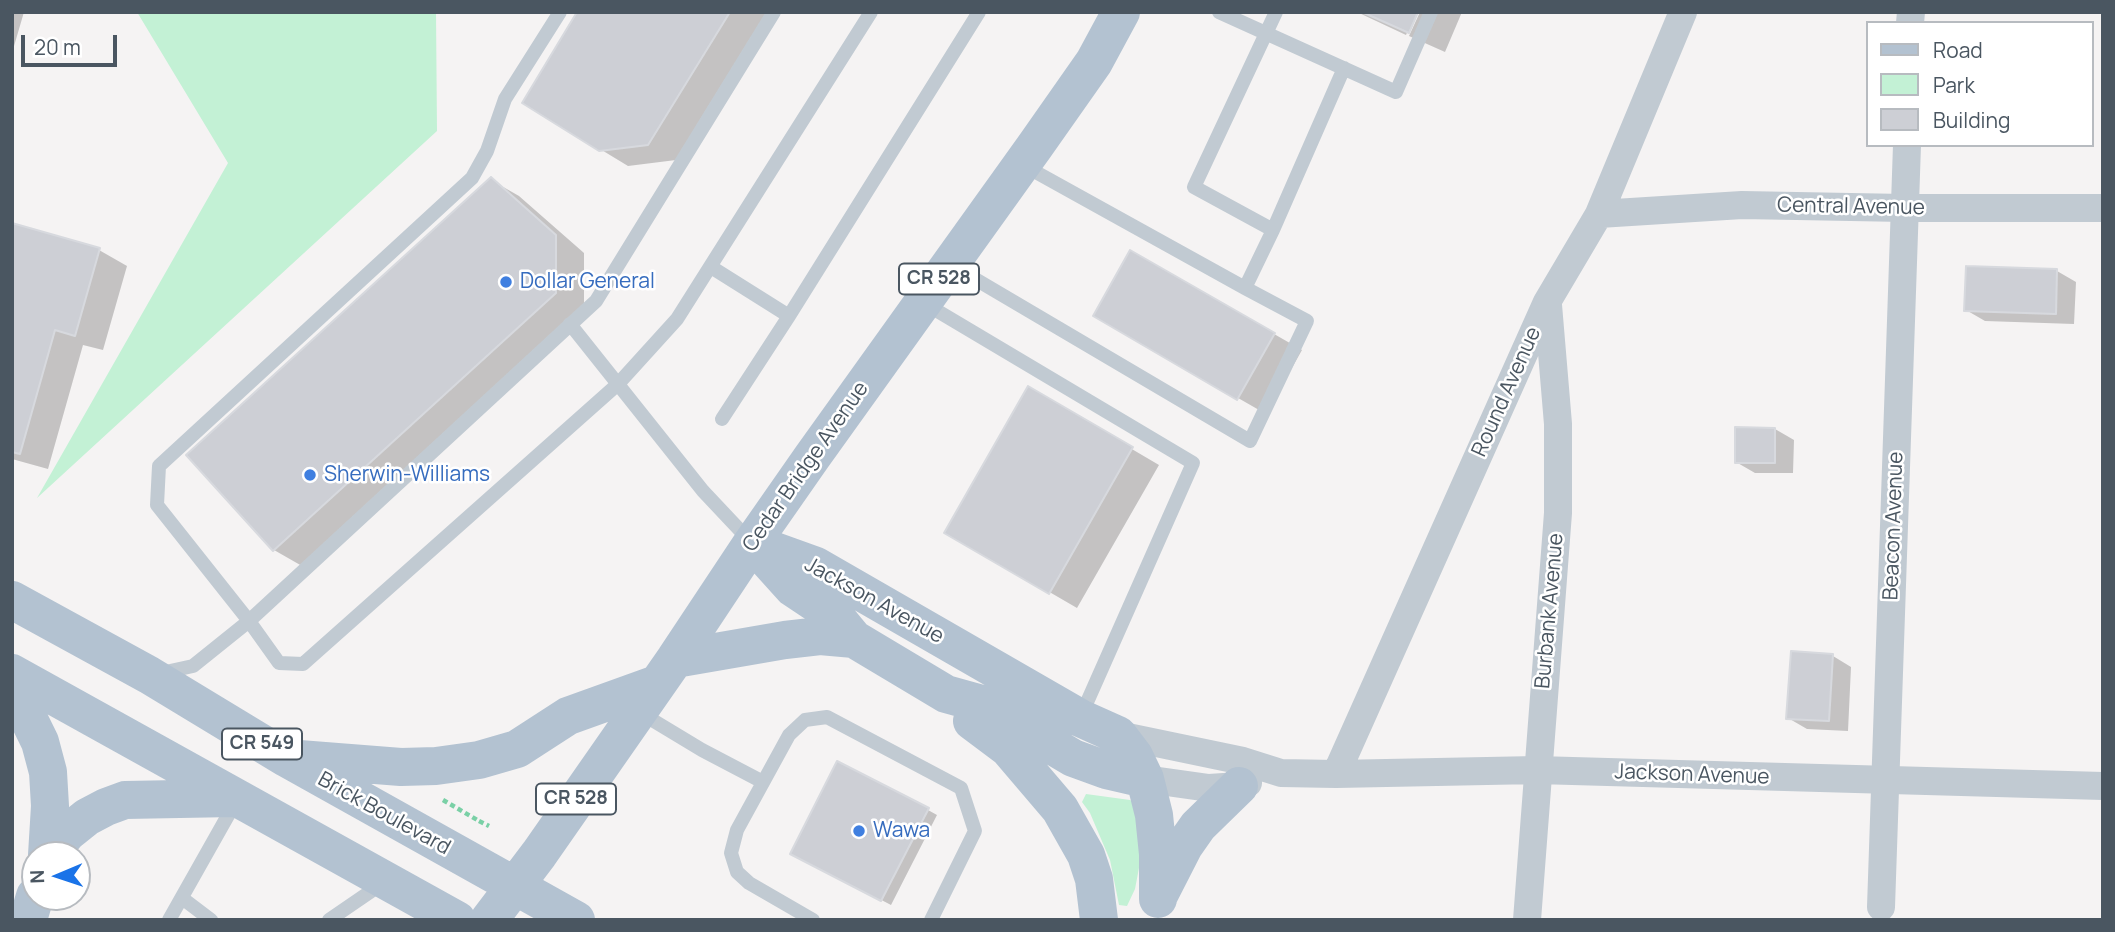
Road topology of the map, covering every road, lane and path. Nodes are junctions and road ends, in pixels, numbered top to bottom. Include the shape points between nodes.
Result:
1 (560, 12) edge
2 (774, 12) edge
3 (871, 12) edge
4 (979, 12) edge
5 (1121, 12) edge
6 (1219, 12) edge
7 (1276, 12) edge
8 (1431, 12) edge
9 (1684, 12) edge
10 (1265, 33) junction
11 (1345, 68) junction
12 (1907, 147) edge
13 (1022, 164) junction
14 (1905, 208) junction
15 (2103, 208) edge
16 (1599, 214) junction
17 (1273, 230) junction
18 (950, 264) junction
19 (711, 267) junction
20 (1245, 288) junction
21 (923, 302) junction
22 (1548, 302) junction
23 (789, 316) junction
24 (570, 324) junction
25 (618, 384) junction
26 (722, 419) dead end
27 (752, 543) junction
28 (12, 600) edge
29 (249, 621) junction
30 (854, 639) junction
31 (12, 673) edge
32 (149, 675) junction
33 (12, 685) edge
34 (657, 685) junction
35 (946, 694) junction
36 (1080, 718) junction
37 (1118, 735) junction
38 (286, 758) junction
39 (1537, 770) junction
40 (1280, 773) junction
41 (1336, 774) junction
42 (1145, 779) junction
43 (1885, 780) junction
44 (763, 782) junction
45 (1238, 786) junction
46 (2103, 786) edge
47 (440, 798) dead end
48 (238, 799) junction
49 (479, 821) dead end
50 (49, 841) edge
51 (60, 841) edge
52 (387, 880) junction
53 (513, 886) junction
54 (182, 898) junction
55 (1881, 907) dead end
56 (1153, 909) edge
57 (169, 920) edge
58 (211, 920) edge
59 (328, 920) edge
60 (457, 920) edge
61 (489, 920) edge
62 (576, 920) edge
63 (813, 920) edge
64 (931, 920) edge
65 (1099, 920) edge
66 (1527, 920) edge

1 - 29 lane via 505,99 472,178 159,466 157,506
2 - 24 lane via 596,301
3 - 19 lane
4 - 23 lane
5 - 13 main road, Cedar Bridge Avenue / CR 528 via 1094,62
6 - 10 lane
7 - 10 lane
8 - 11 lane via 1396,92
9 - 16 street, Round Avenue
10 - 11 lane
10 - 17 lane via 1194,187
11 - 17 lane
12 - 14 street, Beacon Avenue
13 - 18 main road, Cedar Bridge Avenue / CR 528
13 - 20 lane
14 - 15 street, Central Avenue
14 - 16 street, Central Avenue via 1742,205
14 - 43 street, Beacon Avenue
16 - 22 street, Round Avenue
17 - 20 lane
18 - 20 lane via 1250,441 1307,321
18 - 21 main road, Cedar Bridge Avenue / CR 528
19 - 23 lane
19 - 25 lane via 677,319
21 - 27 main road, Cedar Bridge Avenue / CR 528
21 - 36 lane via 1193,463
22 - 39 street, Burbank Avenue via 1558,424 1558,513
22 - 41 street, Round Avenue
23 - 26 lane
24 - 25 lane
24 - 29 lane
25 - 27 lane via 703,491
25 - 29 lane via 303,664 279,663
27 - 30 main road, Jackson Avenue via 793,588 835,616
27 - 34 main road, Cedar Bridge Avenue / CR 528
27 - 36 main road, Jackson Avenue via 816,566
28 - 32 main road, Brick Boulevard / CR 549
29 - 32 lane via 193,666
30 - 34 main road via 785,640
30 - 35 main road, Jackson Avenue
31 - 48 main road, CR 549
32 - 38 main road, Brick Boulevard / CR 549
33 - 50 main road via 40,742 48,772
34 - 38 main road via 568,716 517,749 479,760 401,767
34 - 44 lane via 702,750
34 - 53 main road, Cedar Bridge Avenue / CR 528
35 - 42 main road, Jackson Avenue via 982,704 1073,758
35 - 65 main road via 1008,748 1060,809 1086,855
36 - 37 main road, Jackson Avenue
37 - 40 street, Jackson Avenue
37 - 42 main road
38 - 53 main road, Brick Boulevard / CR 549
39 - 41 street, Jackson Avenue
39 - 43 street, Jackson Avenue
39 - 66 street, Burbank Avenue
40 - 41 street, Jackson Avenue
40 - 45 street, Jackson Avenue
42 - 45 street, Jackson Avenue via 1209,788
42 - 56 main road via 1158,854
43 - 46 street, Jackson Avenue
43 - 55 street, Beacon Avenue
44 - 63 lane via 737,830 732,853 737,872
44 - 64 lane via 789,735 805,720 827,717 961,788 975,831
45 - 56 main road via 1184,846
47 - 49 path
48 - 51 main road via 125,800 86,817
48 - 52 main road, CR 549
48 - 54 lane
52 - 59 lane
52 - 60 main road, CR 549
53 - 61 main road, Cedar Bridge Avenue / CR 528
53 - 62 main road, Brick Boulevard / CR 549
54 - 57 lane
54 - 58 lane

